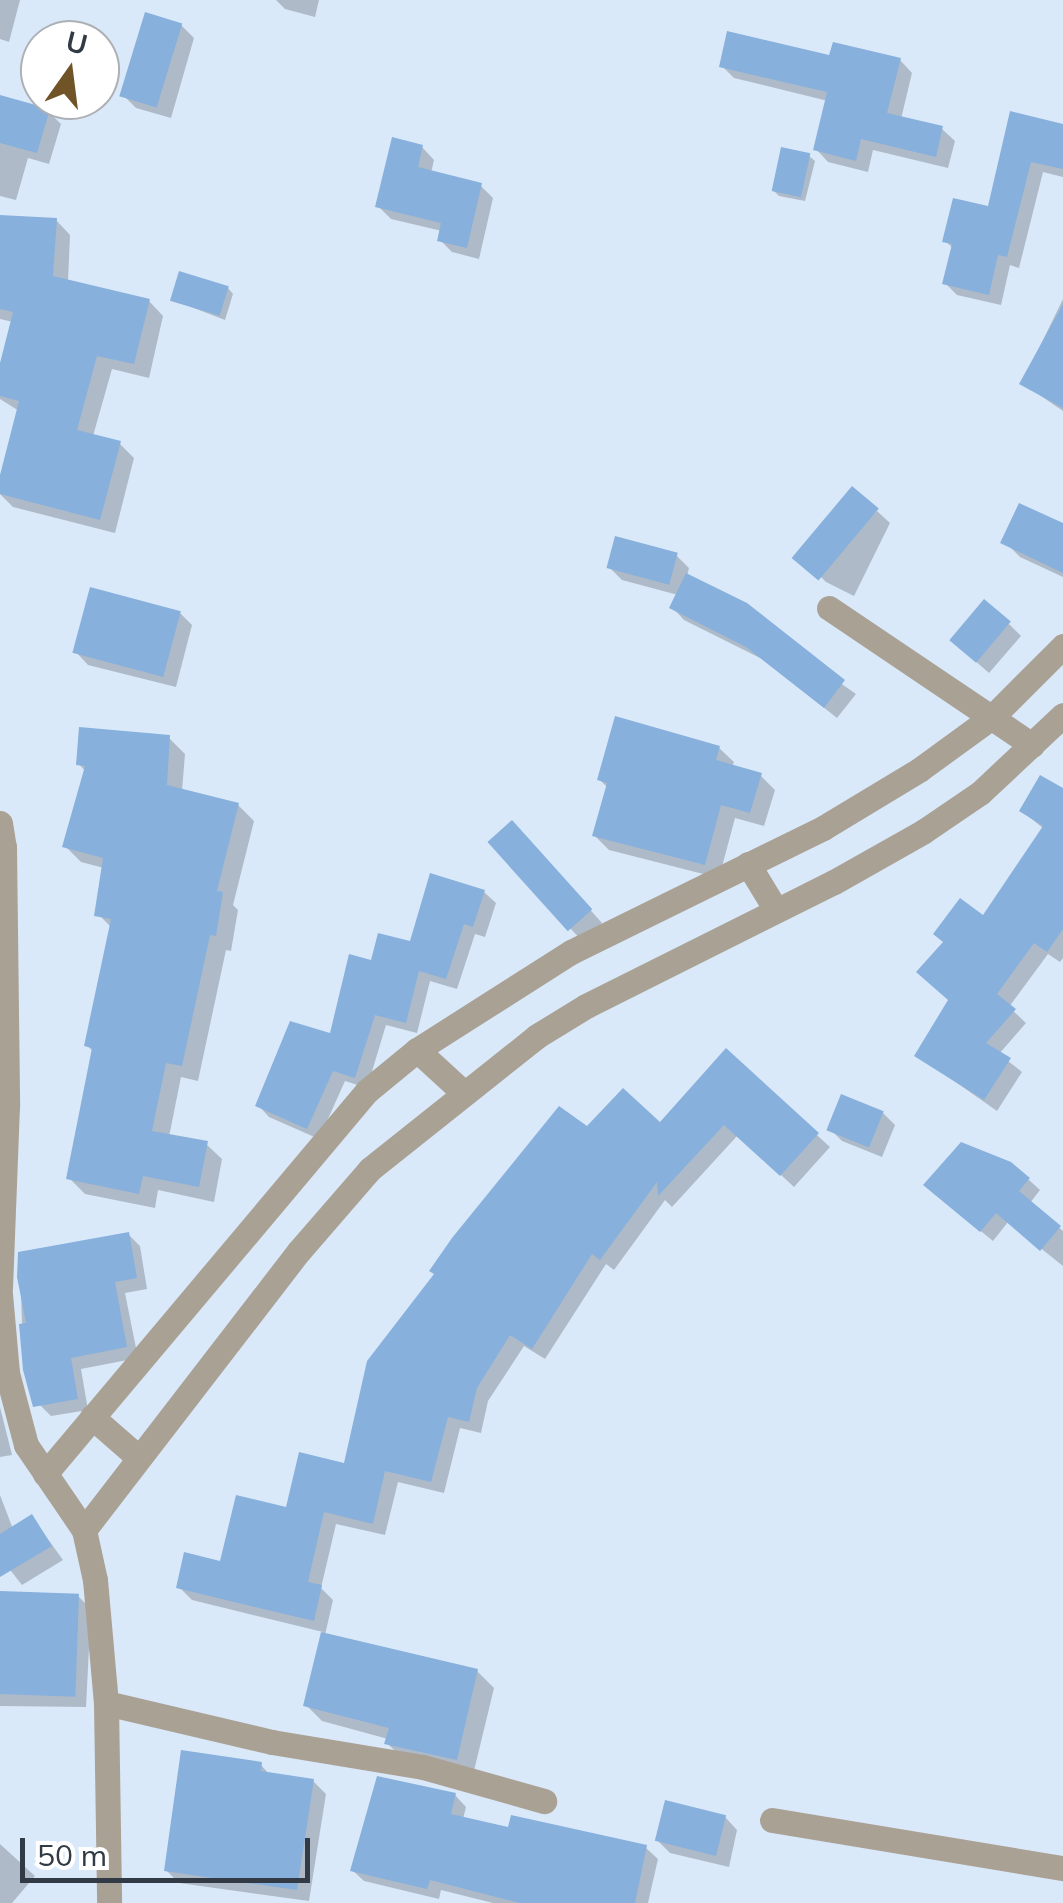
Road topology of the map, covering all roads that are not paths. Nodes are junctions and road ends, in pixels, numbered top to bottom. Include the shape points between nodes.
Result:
1 (829, 608) dead end
2 (1063, 646) edge
3 (993, 716) junction
4 (1063, 716) edge
5 (1032, 745) junction
6 (0, 823) edge
7 (748, 864) junction
8 (776, 910) junction
9 (417, 1050) junction
10 (464, 1092) junction
11 (0, 1291) edge
12 (92, 1417) junction
13 (139, 1458) junction
14 (45, 1474) junction
15 (84, 1530) junction
16 (106, 1703) junction
17 (544, 1801) dead end
18 (772, 1820) dead end
19 (1063, 1868) edge
20 (109, 1903) edge

1 - 3 street
2 - 3 street
3 - 5 street
3 - 7 street via 824,828
4 - 5 street
5 - 8 street via 980,793 924,831
6 - 11 street via 7,1106
7 - 8 street
7 - 9 street via 572,952
8 - 10 street via 586,1006
9 - 10 street
9 - 12 street via 367,1091
10 - 13 street via 370,1169
11 - 14 street via 7,1374 26,1446
12 - 13 street
12 - 14 street
13 - 15 street
14 - 15 street
15 - 16 street
16 - 17 street via 254,1738 423,1767
16 - 20 street
18 - 19 street

